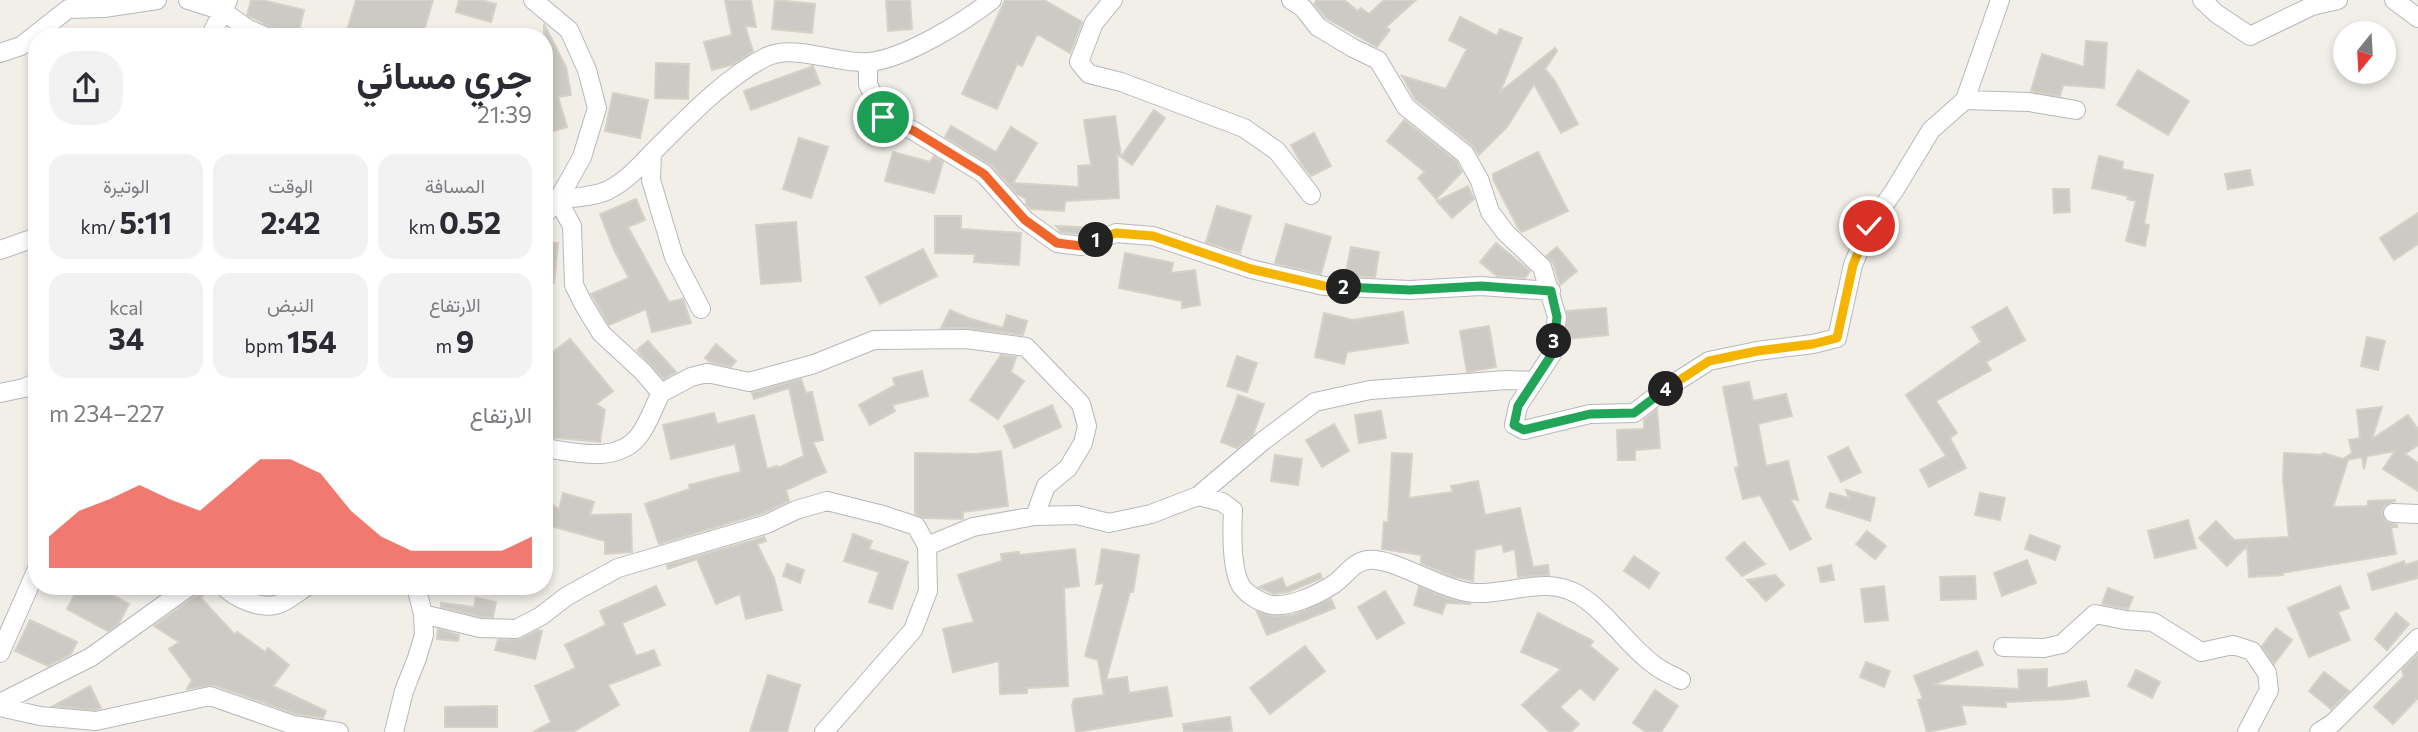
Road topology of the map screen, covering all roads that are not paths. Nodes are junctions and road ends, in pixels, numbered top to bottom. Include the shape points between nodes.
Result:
1 (157, 0) edge
2 (188, 0) edge
3 (533, 0) edge
4 (992, 0) edge
5 (1113, 0) edge
6 (1291, 0) edge
7 (2000, 0) edge
8 (2202, 0) edge
9 (2337, 0) edge
10 (2394, 0) edge
11 (69, 4) edge
12 (225, 6) edge
13 (2418, 18) edge
14 (41, 28) edge
15 (214, 28) edge
16 (247, 28) edge
17 (28, 39) edge
18 (0, 53) edge
19 (868, 62) junction
20 (1965, 100) junction
21 (2076, 110) dead end
22 (652, 153) junction
23 (1311, 195) dead end
24 (558, 200) junction
25 (553, 205) edge
26 (28, 240) edge
27 (0, 250) edge
28 (1551, 291) junction
29 (701, 309) dead end
30 (1534, 381) junction
31 (28, 386) edge
32 (0, 393) edge
33 (661, 393) junction
34 (553, 449) edge
35 (1198, 496) junction
36 (2393, 513) dead end
37 (2418, 514) edge
38 (1035, 516) junction
39 (927, 546) junction
40 (28, 589) edge
41 (177, 595) edge
42 (234, 595) edge
43 (294, 595) edge
44 (418, 595) edge
45 (423, 614) junction
46 (2418, 638) edge
47 (2003, 647) dead end
48 (0, 653) edge
49 (1681, 680) dead end
50 (0, 705) edge
51 (339, 732) edge
52 (394, 732) edge
53 (824, 732) edge
54 (2247, 732) edge
55 (2319, 732) edge

1 - 11 street via 104,8
2 - 12 street
3 - 24 street via 569,30 597,108 582,157
4 - 19 street via 898,56
5 - 23 street via 1094,23 1079,62 1089,74 1244,128 1277,151
6 - 28 street via 1318,27 1378,60 1406,107 1465,154 1490,212 1542,267
7 - 20 street
8 - 9 street via 2250,36 2312,6
10 - 13 street
11 - 14 street
12 - 15 street
12 - 16 street
17 - 18 street
19 - 22 street via 797,53 767,56 723,88
19 - 28 street via 868,84 883,117 984,174 1025,220 1057,243 1081,246 1116,233 1153,236 1251,269 1324,286
20 - 21 street via 2029,102
20 - 30 street via 1931,130 1869,226 1853,265 1837,338 1709,361 1634,413 1590,414 1524,430 1514,425 1518,406
22 - 24 street via 609,191
22 - 29 street via 651,180 674,257
24 - 25 street
24 - 33 street via 572,226 574,285 579,295 601,334
26 - 27 street
28 - 30 street via 1557,317 1552,354
30 - 35 street via 1370,390 1315,402
31 - 32 street
33 - 34 street via 638,437 617,452
33 - 38 street via 707,373 749,382 814,364 874,340 966,339 1026,347 1081,404 1087,426 1068,468 1045,486
35 - 38 street via 1151,514 1109,523 1077,515
35 - 49 street via 1233,510 1236,572 1246,592 1264,603 1289,605 1336,584 1358,562 1370,560 1475,593 1555,586 1592,603 1653,665
36 - 37 street
38 - 39 street via 973,527
39 - 45 street via 916,526 827,501 767,524 618,568 516,629 480,628
39 - 53 street via 928,591 913,630
40 - 48 street
41 - 50 street via 91,657
42 - 43 street via 253,604 279,604
44 - 45 street
45 - 52 street via 424,635
46 - 55 street
47 - 54 street via 2062,644 2095,614 2153,622 2201,652 2233,645 2252,651 2267,673 2269,690
50 - 51 street via 40,716 96,721 210,696 293,725

